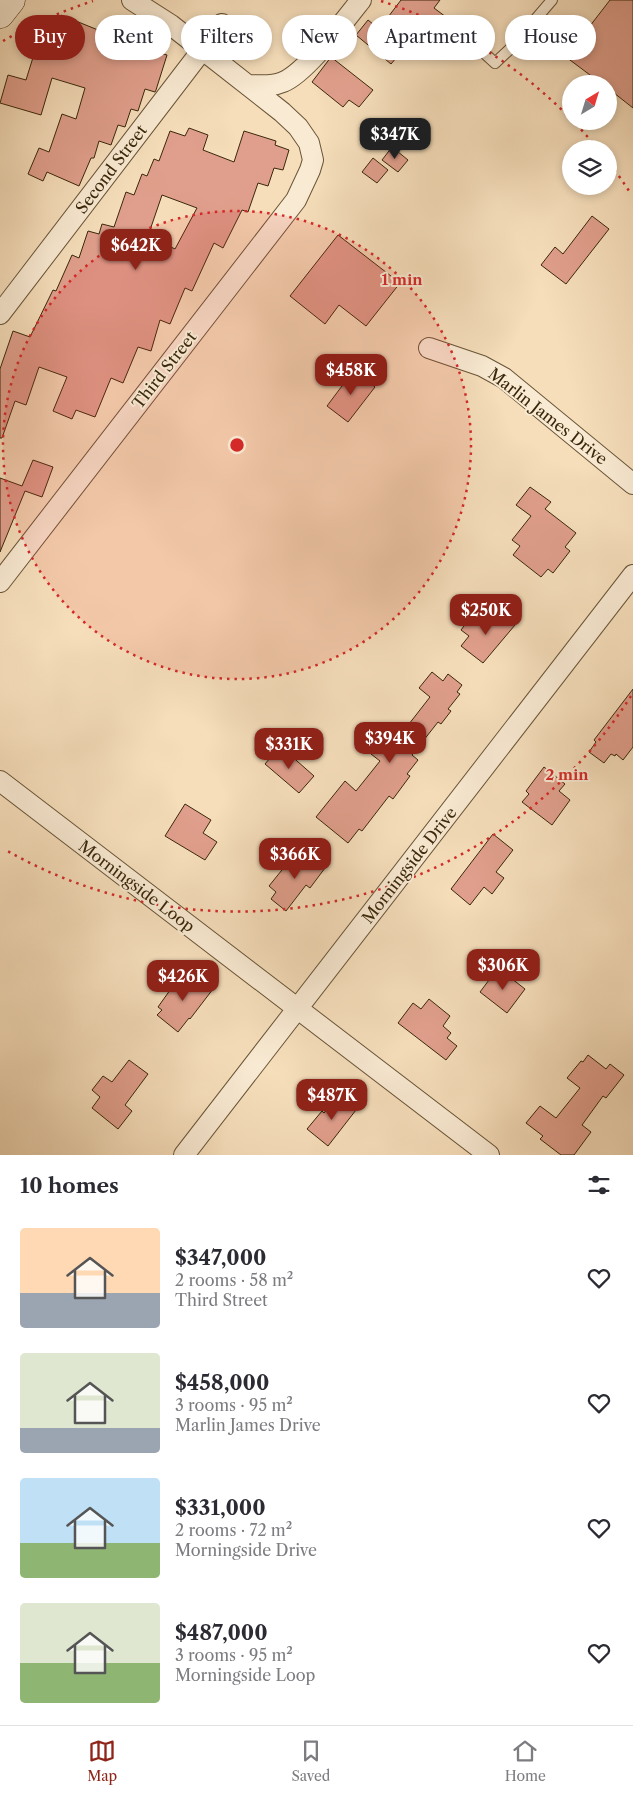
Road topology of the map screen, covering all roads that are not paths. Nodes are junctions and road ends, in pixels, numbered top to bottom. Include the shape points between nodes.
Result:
1 (11, 0) edge
2 (132, 0) edge
3 (361, 0) edge
4 (552, 0) edge
5 (0, 14) edge
6 (181, 33) edge
7 (195, 60) edge
8 (216, 60) edge
9 (492, 60) edge
10 (248, 85) junction
11 (0, 314) edge
12 (429, 348) dead end
13 (633, 484) edge
14 (633, 575) edge
15 (0, 582) edge
16 (0, 781) edge
17 (298, 1009) junction
18 (184, 1155) edge
19 (489, 1155) edge

1 - 5 street
2 - 6 street
3 - 10 street via 310,62 296,74 278,84
4 - 9 lane via 510,49 495,63
7 - 11 street, Second Street
8 - 10 street
10 - 15 street, Third Street via 298,127 309,143 313,160 296,200
12 - 13 street, Marlin James Drive via 482,366 504,378
14 - 17 street, Morningside Drive
16 - 17 street, Morningside Loop
17 - 18 street, Morningside Drive
17 - 19 street, Morningside Loop

